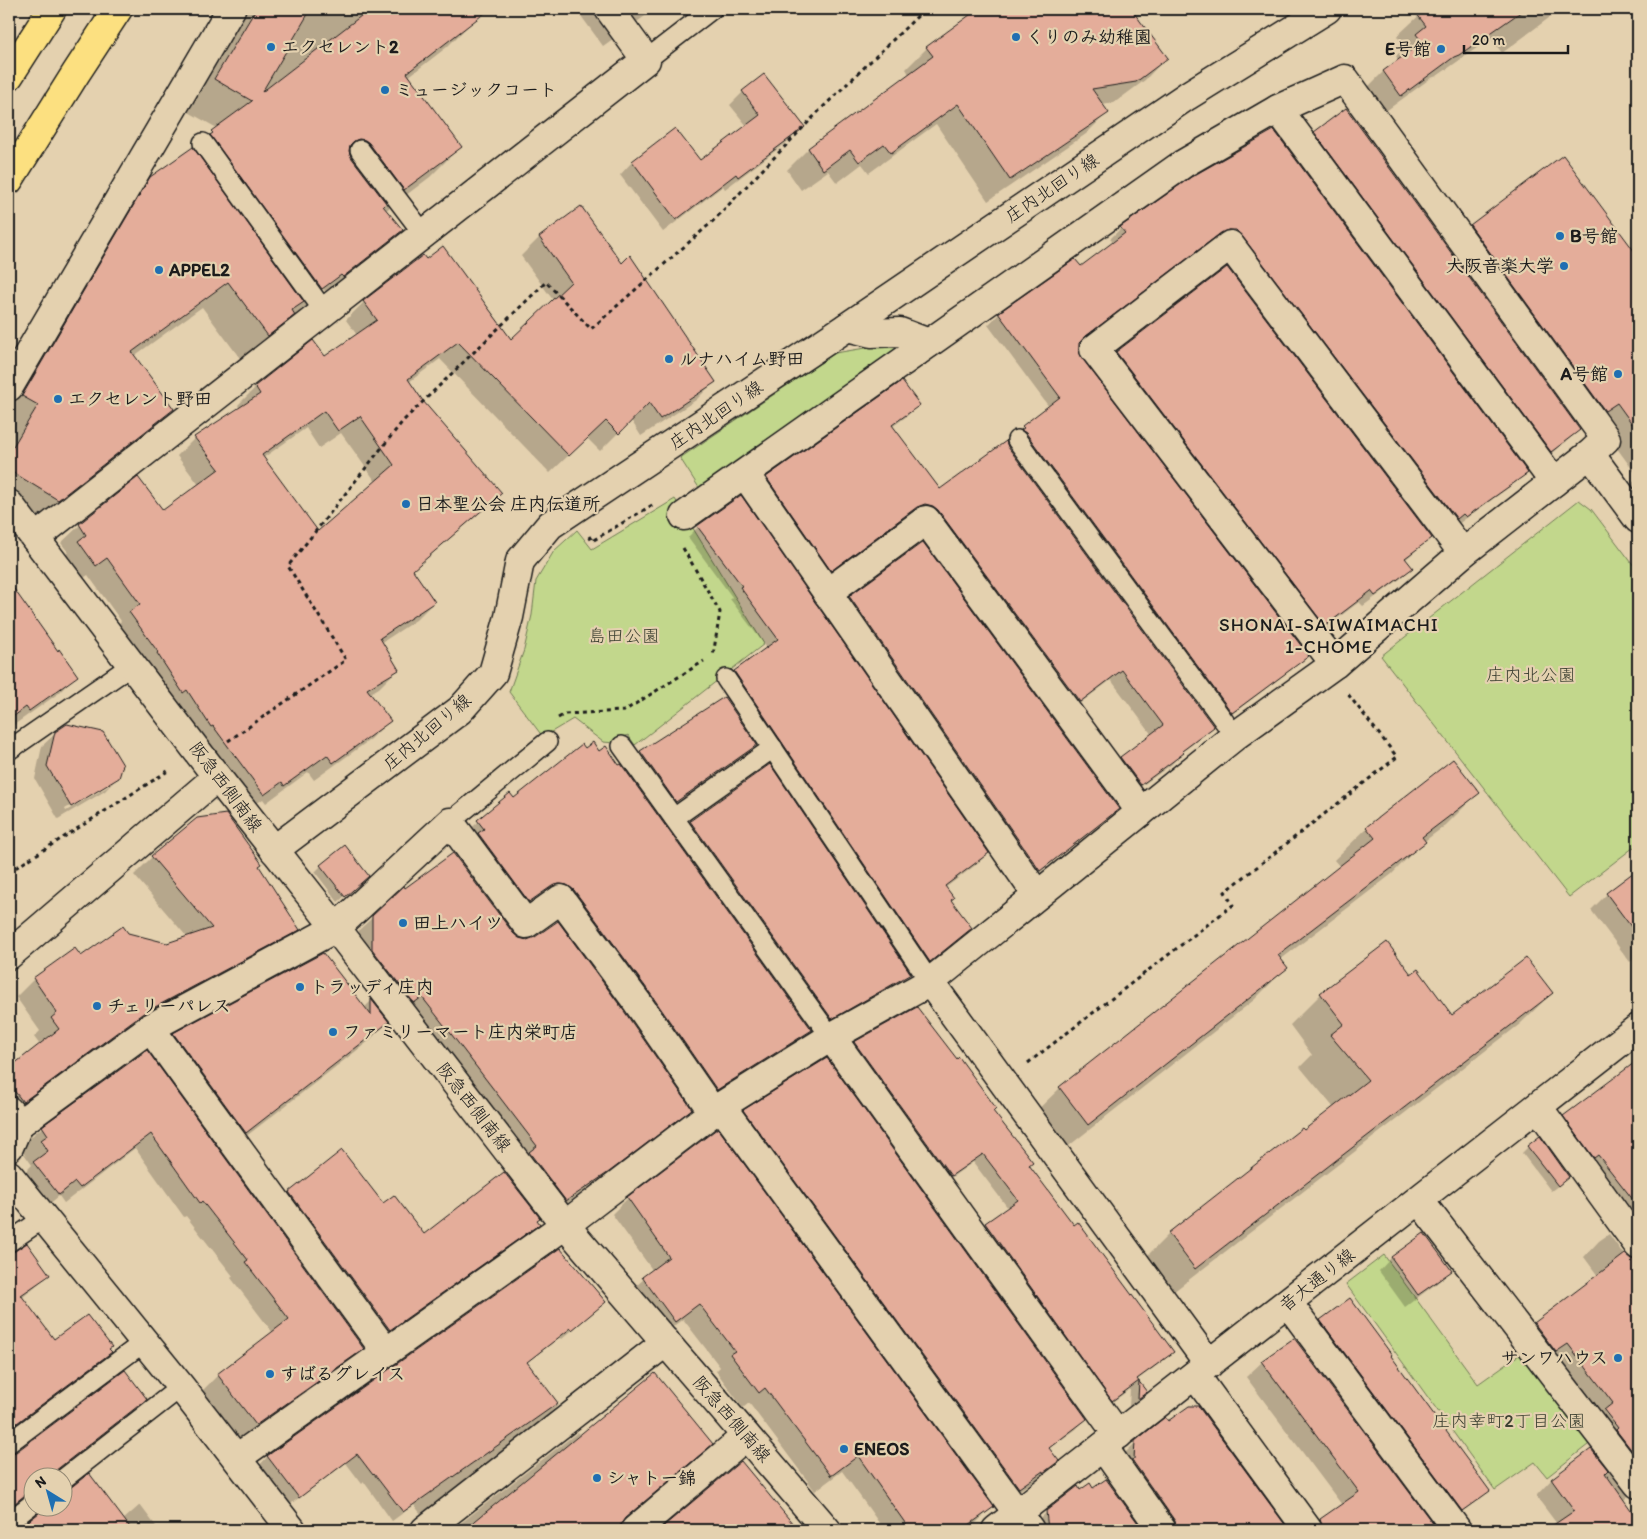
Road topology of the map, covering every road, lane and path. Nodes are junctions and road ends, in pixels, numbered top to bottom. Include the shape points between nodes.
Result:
1 (42, 9) edge
2 (52, 9) edge
3 (118, 9) edge
4 (231, 9) edge
5 (608, 9) edge
6 (712, 9) edge
7 (925, 9) edge
8 (1326, 9) edge
9 (9, 56) edge
10 (646, 60) junction
11 (9, 76) edge
12 (1278, 110) junction
13 (203, 143) dead end
14 (360, 150) dead end
15 (9, 180) edge
16 (423, 233) junction
17 (324, 311) junction
18 (847, 327) junction
19 (922, 348) junction
20 (9, 387) edge
21 (1017, 440) dead end
22 (1590, 454) junction
23 (745, 474) junction
24 (1554, 482) junction
25 (9, 504) edge
26 (684, 516) joint
27 (1638, 520) edge
28 (35, 538) junction
29 (1463, 554) junction
30 (827, 593) junction
31 (713, 655) junction
32 (132, 665) junction
33 (1331, 667) junction
34 (726, 679) joint
35 (1235, 736) junction
36 (547, 742) joint
37 (622, 746) dead end
38 (773, 748) junction
39 (9, 750) edge
40 (207, 762) junction
41 (1140, 812) junction
42 (674, 818) junction
43 (450, 822) junction
44 (274, 850) junction
45 (9, 872) edge
46 (1037, 895) junction
47 (336, 928) junction
48 (9, 955) edge
49 (930, 982) junction
50 (150, 1028) junction
51 (1638, 1028) edge
52 (831, 1037) junction
53 (1003, 1081) junction
54 (1538, 1107) junction
55 (717, 1109) junction
56 (12, 1128) edge
57 (9, 1175) edge
58 (1419, 1200) junction
59 (44, 1218) junction
60 (565, 1225) junction
61 (9, 1242) edge
62 (1638, 1245) edge
63 (1288, 1303) junction
64 (144, 1342) junction
65 (666, 1342) junction
66 (386, 1352) junction
67 (1202, 1369) junction
68 (181, 1387) junction
69 (746, 1436) junction
70 (1111, 1441) junction
71 (9, 1443) edge
72 (237, 1458) junction
73 (72, 1472) edge
74 (1638, 1484) edge
75 (22, 1512) edge
76 (9, 1522) edge
77 (1024, 1522) edge
78 (292, 1530) edge
79 (425, 1530) edge
80 (635, 1530) edge
81 (827, 1530) edge
82 (996, 1530) edge
83 (1162, 1530) edge
84 (1308, 1530) edge
85 (1457, 1530) edge

1 - 9 highway
2 - 11 highway
3 - 15 highway
4 - 20 street
5 - 10 street
6 - 10 lane
7 - 40 path via 821,109 712,222 591,329 546,282 403,421 288,566 346,660
8 - 18 street, 庄内北回り線 via 1187,96
10 - 16 street
12 - 19 street via 1183,164
12 - 22 street via 1345,79 1606,439
12 - 24 street
13 - 17 lane
14 - 16 lane
16 - 17 street
17 - 28 street
18 - 19 street via 871,333 900,332
18 - 44 street, 庄内北回り線 via 550,525 520,561 493,673 460,710
19 - 23 street
21 - 35 lane
22 - 24 street
22 - 27 street
23 - 26 street
23 - 30 street
24 - 29 street
25 - 28 street, 阪急西側南線
26 - 31 path via 676,535 720,612
28 - 32 street, 阪急西側南線
29 - 33 street
29 - 33 street via 1230,245 1094,349
30 - 41 street via 926,520
30 - 46 street
31 - 34 path
31 - 36 path via 624,711 565,714 543,728
32 - 39 lane
32 - 40 street, 阪急西側南線
33 - 35 street
33 - 53 path via 1397,757 1225,892 1233,905
34 - 38 lane
35 - 41 street
36 - 43 lane
37 - 42 lane
38 - 42 lane
38 - 49 lane
40 - 44 street, 阪急西側南線
40 - 45 path
40 - 48 street
41 - 46 street
42 - 52 lane
43 - 47 street
43 - 55 street via 526,924 561,899
44 - 47 street, 阪急西側南線
46 - 49 street
47 - 50 street
47 - 60 street, 阪急西側南線
49 - 52 street
49 - 53 street
50 - 56 street
50 - 66 street
51 - 54 street, 音大通り線
52 - 55 street
52 - 70 street
53 - 67 street
54 - 58 street, 音大通り線
54 - 62 street
55 - 60 street
55 - 77 street
57 - 59 street
58 - 63 street, 音大通り線
58 - 74 street
59 - 61 lane
59 - 64 street
60 - 65 street, 阪急西側南線
60 - 66 street
63 - 67 street, 音大通り線
63 - 85 street
64 - 68 street
64 - 71 lane
65 - 69 street, 阪急西側南線
65 - 79 street
66 - 72 street
67 - 70 street, 音大通り線
67 - 84 street
68 - 72 street
68 - 73 lane
69 - 80 street
69 - 81 street, 阪急西側南線
70 - 77 street, 音大通り線
70 - 83 street
72 - 78 street
75 - 76 lane
77 - 82 street, 音大通り線

